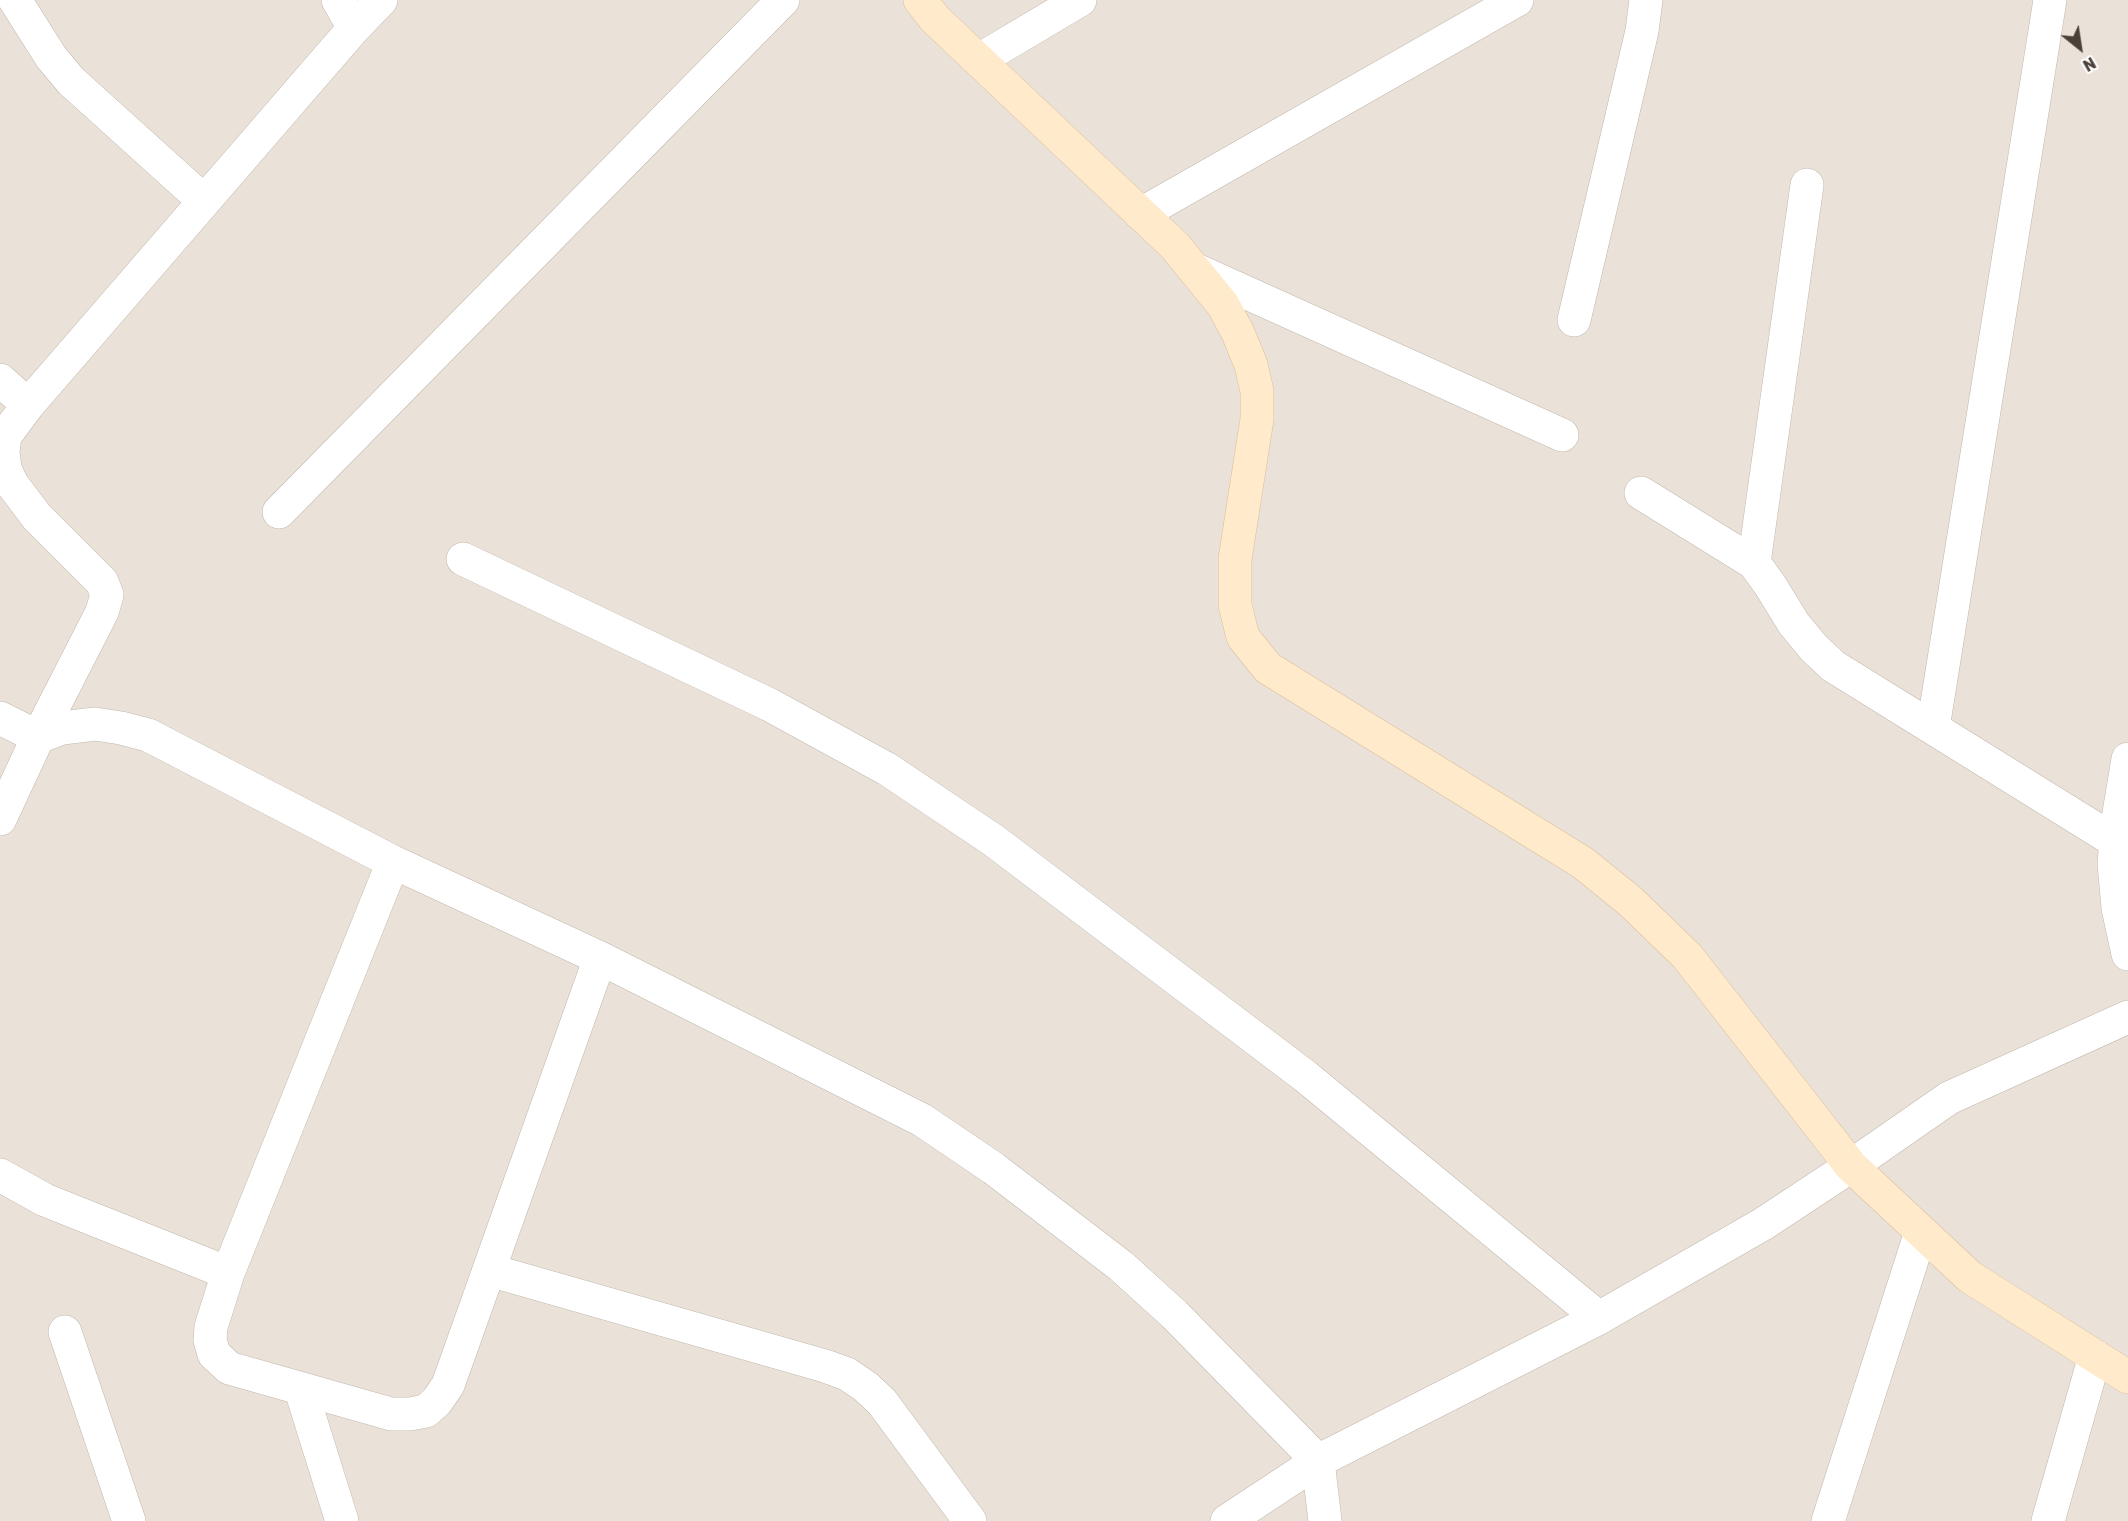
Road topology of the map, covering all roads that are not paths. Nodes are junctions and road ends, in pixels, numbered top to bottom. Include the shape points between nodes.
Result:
1 (15, 0) edge
2 (338, 0) edge
3 (381, 0) edge
4 (783, 0) edge
5 (920, 0) edge
6 (1080, 0) edge
7 (1517, 0) edge
8 (1646, 0) edge
9 (2050, 0) edge
10 (354, 28) junction
11 (979, 60) junction
12 (1807, 185) dead end
13 (204, 201) junction
14 (1141, 214) junction
15 (1194, 269) junction
16 (1574, 320) dead end
17 (0, 380) edge
18 (28, 405) junction
19 (1562, 435) dead end
20 (1641, 493) dead end
21 (279, 512) dead end
22 (463, 559) dead end
23 (1754, 563) junction
24 (0, 718) edge
25 (1933, 728) junction
26 (38, 737) junction
27 (2128, 759) edge
28 (0, 819) edge
29 (2115, 841) junction
30 (393, 862) junction
31 (2128, 954) edge
32 (600, 958) junction
33 (2128, 1017) edge
34 (1851, 1166) junction
35 (0, 1175) edge
36 (1921, 1232) junction
37 (489, 1270) junction
38 (228, 1273) junction
39 (1599, 1318) junction
40 (65, 1332) dead end
41 (2095, 1356) junction
42 (2128, 1377) edge
43 (301, 1390) junction
44 (1318, 1461) junction
45 (129, 1521) edge
46 (342, 1521) edge
47 (970, 1521) edge
48 (1227, 1521) edge
49 (1325, 1521) edge
50 (1828, 1521) edge
51 (2048, 1521) edge

1 - 13 street via 71,81
2 - 10 street
3 - 10 street
4 - 21 street
5 - 11 main road
6 - 11 street
7 - 14 street
8 - 16 street via 1642,32
9 - 25 street
10 - 13 street
11 - 14 main road
12 - 23 street
13 - 18 street
14 - 15 main road
15 - 19 street
15 - 34 main road via 1223,305 1238,333 1257,391 1257,419 1235,559 1235,605 1243,637 1268,668 1583,863 1630,901 1687,956
17 - 18 street
18 - 26 street via 5,436 5,469 22,500 102,582 106,594 102,612
20 - 23 street
22 - 39 street via 770,705 887,769 993,840 1305,1076
23 - 25 street via 1794,624 1833,666
24 - 26 street
25 - 29 street
26 - 28 street
26 - 30 street via 62,728 95,724 148,735
27 - 29 street
29 - 31 street via 2118,908
30 - 32 street
30 - 38 street
32 - 37 street
32 - 44 street via 922,1120 993,1168 1121,1266
33 - 34 street via 1948,1098
34 - 36 main road
34 - 39 street via 1763,1224
35 - 38 street via 45,1200
36 - 41 main road via 1970,1277
36 - 50 street
37 - 43 street via 448,1385 426,1411 391,1414
37 - 47 street via 847,1374 882,1402
38 - 43 street via 211,1327 214,1354 229,1368
39 - 44 street
40 - 45 street
41 - 42 main road
41 - 51 street
43 - 46 street
44 - 48 street
44 - 49 street

